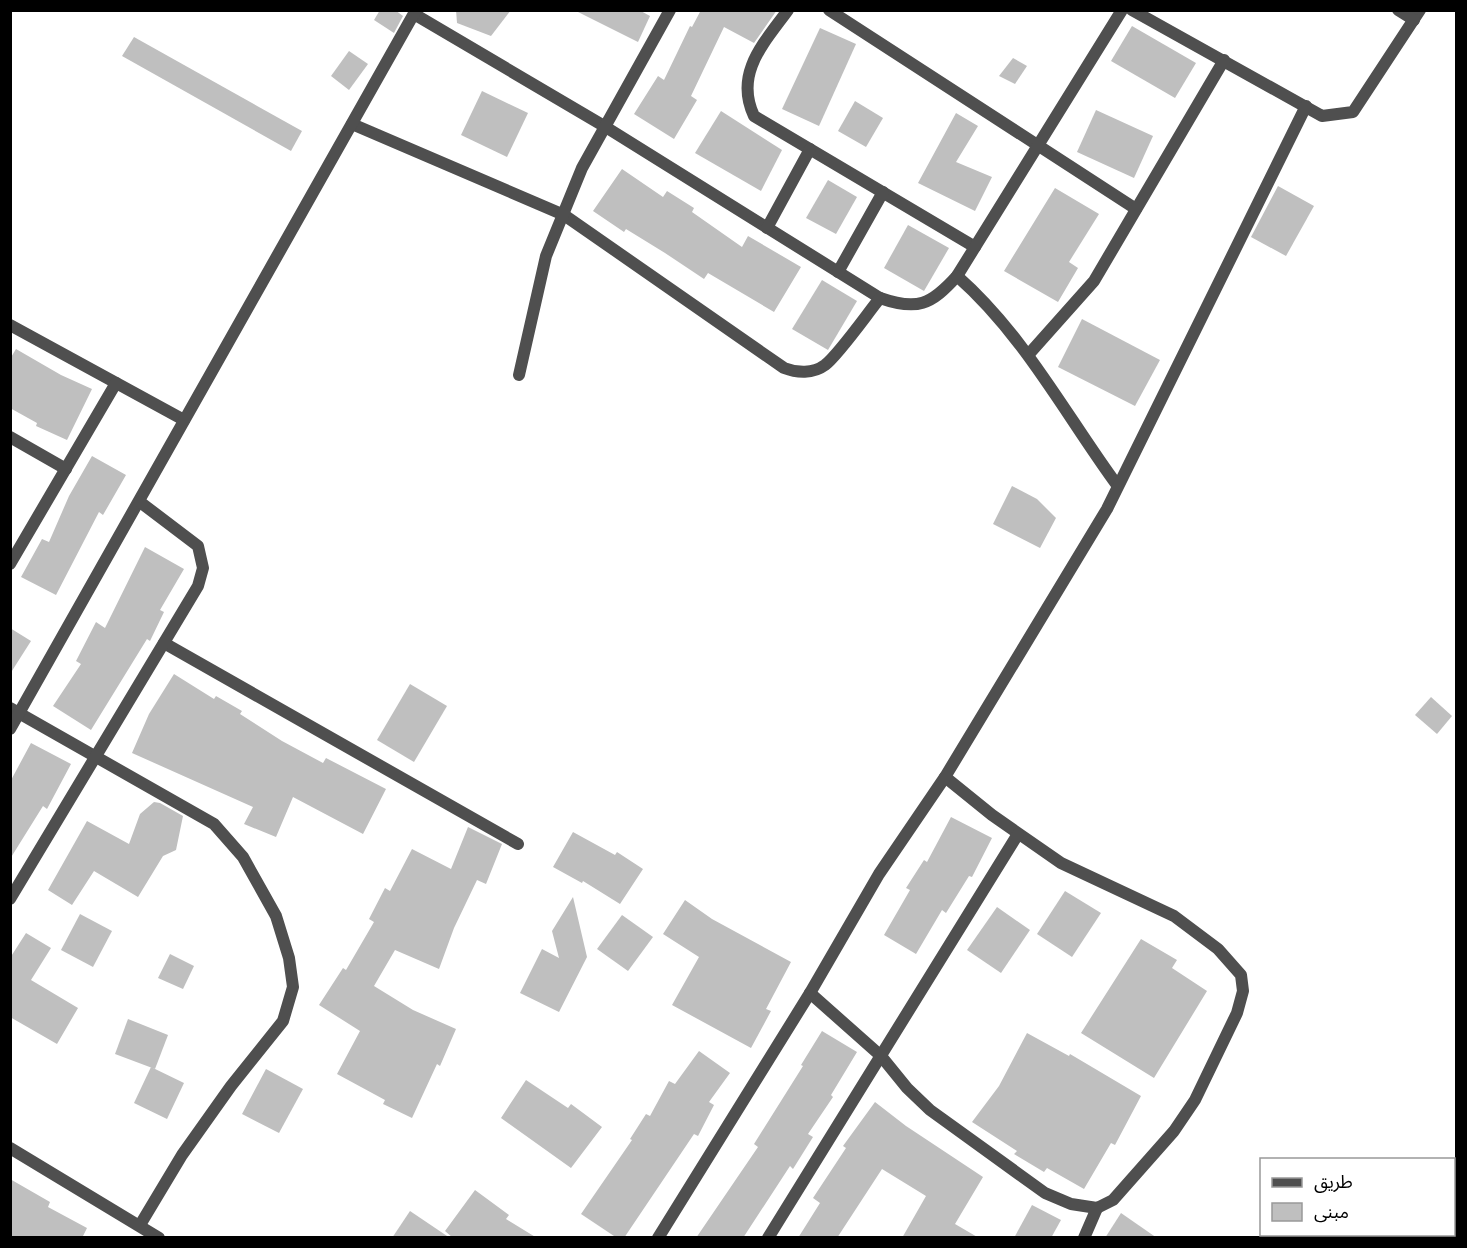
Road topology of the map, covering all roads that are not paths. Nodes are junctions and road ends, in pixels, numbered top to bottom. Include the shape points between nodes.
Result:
1 (670, 10) edge
2 (788, 10) edge
3 (829, 10) edge
4 (1122, 10) edge
5 (1132, 10) edge
6 (1398, 10) edge
7 (415, 12) edge
8 (1417, 15) edge
9 (1224, 60) junction
10 (1306, 106) junction
11 (352, 124) junction
12 (604, 126) junction
13 (1038, 146) junction
14 (810, 149) junction
15 (883, 192) junction
16 (1136, 209) junction
17 (564, 215) junction
18 (767, 228) junction
19 (975, 247) junction
20 (838, 272) junction
21 (957, 276) junction
22 (880, 298) junction
23 (10, 325) edge
24 (1029, 354) junction
25 (519, 375) dead end
26 (116, 383) junction
27 (184, 420) junction
28 (10, 437) edge
29 (66, 469) junction
30 (1117, 485) junction
31 (140, 502) junction
32 (10, 564) edge
33 (164, 644) junction
34 (15, 711) edge
35 (10, 729) edge
36 (95, 757) junction
37 (945, 777) junction
38 (1018, 834) junction
39 (518, 843) dead end
40 (10, 899) edge
41 (810, 993) junction
42 (881, 1056) junction
43 (10, 1148) edge
44 (1097, 1208) junction
45 (140, 1225) junction
46 (159, 1238) edge
47 (658, 1238) edge
48 (768, 1238) edge
49 (1084, 1238) edge

1 - 12 street
2 - 14 street via 747,74 748,104 754,116
3 - 13 street
4 - 13 street
5 - 9 street
6 - 8 street
7 - 11 street
7 - 12 street
8 - 10 street via 1353,112 1322,116
9 - 10 street
9 - 16 street
10 - 30 street
11 - 17 street
11 - 27 street
12 - 17 street
12 - 18 street
13 - 16 street
13 - 19 street
14 - 15 street
14 - 18 street
15 - 19 street
15 - 20 street
16 - 24 street via 1094,281
17 - 22 street via 774,362 795,372 825,365
17 - 25 street via 546,256
18 - 20 street
19 - 21 street
20 - 22 street
21 - 22 street via 942,293 925,303 903,306
21 - 24 street via 986,302
23 - 26 street
24 - 30 street
26 - 27 street
26 - 29 street
27 - 31 street
28 - 29 street
29 - 32 street
30 - 37 street via 1098,524
31 - 33 street via 198,546 203,568 198,586
31 - 34 street
33 - 36 street
33 - 39 street
34 - 35 street
34 - 36 street
36 - 40 street
36 - 45 street via 214,825 236,849 276,916 293,987 283,1021 188,1146
37 - 38 street
37 - 41 street via 879,874
38 - 42 street
38 - 44 street via 1061,863 1174,916 1218,949 1241,975 1243,991 1238,1013 1195,1100 1174,1131 1113,1200
41 - 42 street
41 - 47 street
42 - 44 street via 930,1110 1046,1193 1071,1204
42 - 48 street
43 - 45 street
44 - 49 street
45 - 46 street

